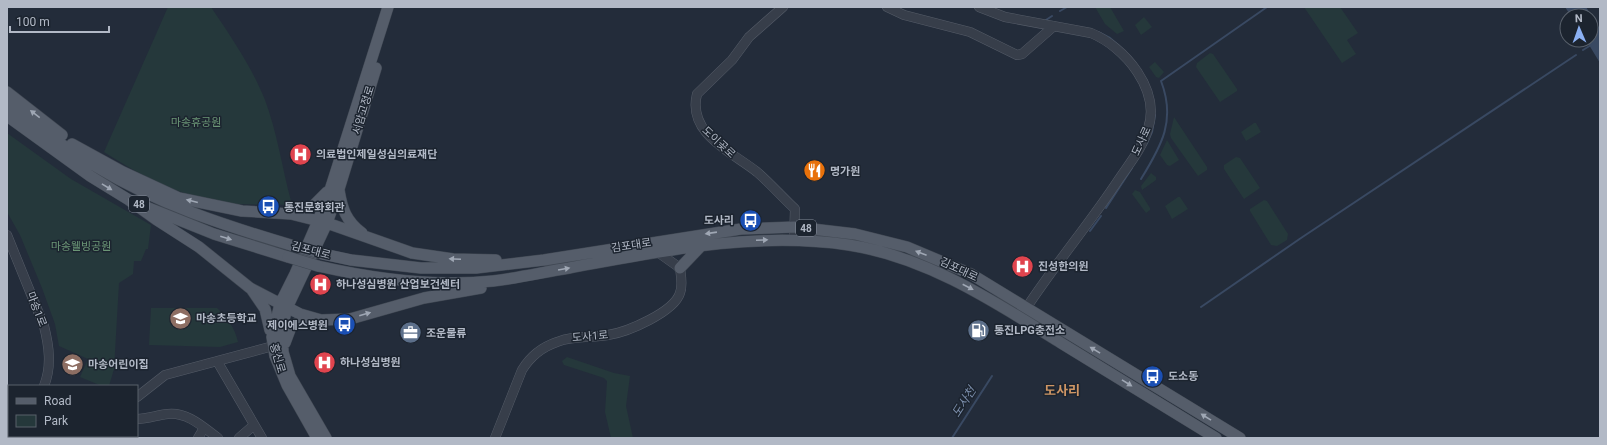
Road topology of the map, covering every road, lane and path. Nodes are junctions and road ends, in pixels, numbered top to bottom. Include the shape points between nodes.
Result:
1 (388, 7) edge
2 (396, 7) edge
3 (783, 7) edge
4 (887, 7) edge
5 (979, 7) edge
6 (1054, 26) junction
7 (7, 92) edge
8 (7, 104) edge
9 (7, 116) edge
10 (7, 124) edge
11 (72, 144) junction
12 (93, 172) junction
13 (335, 188) junction
14 (129, 200) junction
15 (291, 214) junction
16 (322, 222) junction
17 (794, 227) junction
18 (7, 235) edge
19 (369, 238) junction
20 (794, 240) junction
21 (701, 246) junction
22 (659, 253) junction
23 (536, 260) junction
24 (680, 268) junction
25 (541, 273) junction
26 (298, 277) joint
27 (250, 288) junction
28 (283, 306) junction
29 (1027, 307) junction
30 (314, 318) junction
31 (272, 342) junction
32 (283, 352) junction
33 (217, 361) junction
34 (44, 385) edge
35 (138, 396) edge
36 (138, 418) edge
37 (254, 425) junction
38 (204, 428) junction
39 (198, 438) edge
40 (218, 438) edge
41 (239, 438) edge
42 (262, 438) edge
43 (317, 438) edge
44 (326, 438) edge
45 (496, 438) edge
46 (1216, 438) edge
47 (1240, 438) edge

1 - 13 main road, 서암고정로
2 - 13 main road, 서암고정로
3 - 17 street, 도이곶로 via 749,37 732,60 697,94 695,101 699,124 704,130 720,146 761,176 795,209
4 - 6 street via 904,15 970,32 1017,55 1022,54
5 - 6 street, 도사로 via 1005,17
6 - 29 street, 도사로 via 1091,33 1104,39 1135,69 1146,90 1151,112 1144,140 1099,210
11 -> 7 main road
8 - 12 main road, 김포대로 / 48
9 - 12 main road, 김포대로 / 48
10 - 12 main road via 56,159
11 - 12 main road
15 -> 11 main road via 242,211 179,198 123,172
12 -> 14 main road, 김포대로 / 48
12 - 23 main road, 김포대로 / 48, bridge via 206,218 294,246 352,260 421,268 476,268
13 - 15 main road via 313,206
13 - 16 main road, 서암고정로
13 - 19 main road via 347,219
14 -> 25 main road, 김포대로 / 48, bridge via 214,234 318,266 354,274 452,283 494,281
14 - 27 main road via 199,247
15 - 16 main road
16 - 19 main road
16 - 26 main road, 서암고정로
17 - 20 street, 도이곶로
17 -> 23 main road, 김포대로 / 48 via 741,228
29 -> 17 main road, 김포대로 / 48 via 971,274 907,248 854,234
18 - 34 street, 마송1로 via 44,326 49,357
23 -> 19 main road via 453,259 412,253
21 -> 20 main road, 김포대로 / 48 via 750,240
20 -> 46 main road, 김포대로 / 48 via 849,245 876,251 913,263 963,285
21 - 22 main road, 김포대로 / 48
21 - 24 main road
22 - 24 street
25 -> 22 main road, 김포대로 / 48
24 - 45 street, 도사1로 via 682,283 679,296 660,314 618,333 557,341 533,356 519,376
30 -> 25 main road via 350,319 431,296 502,286
26 - 28 main road, 흥신로
27 - 28 main road
27 - 31 main road via 265,309
28 - 30 main road
28 - 31 main road, 흥신로
28 - 32 main road, 흥신로
47 -> 29 main road, 김포대로 / 48
30 - 32 main road via 300,321 290,327
31 - 33 street
31 - 43 main road, 흥신로 via 287,385
32 - 44 main road, 흥신로 via 290,376
33 - 35 street via 165,375
33 - 37 street
36 - 38 street via 177,414 191,418
37 - 41 street
37 - 42 street
38 - 39 street
38 - 40 street

